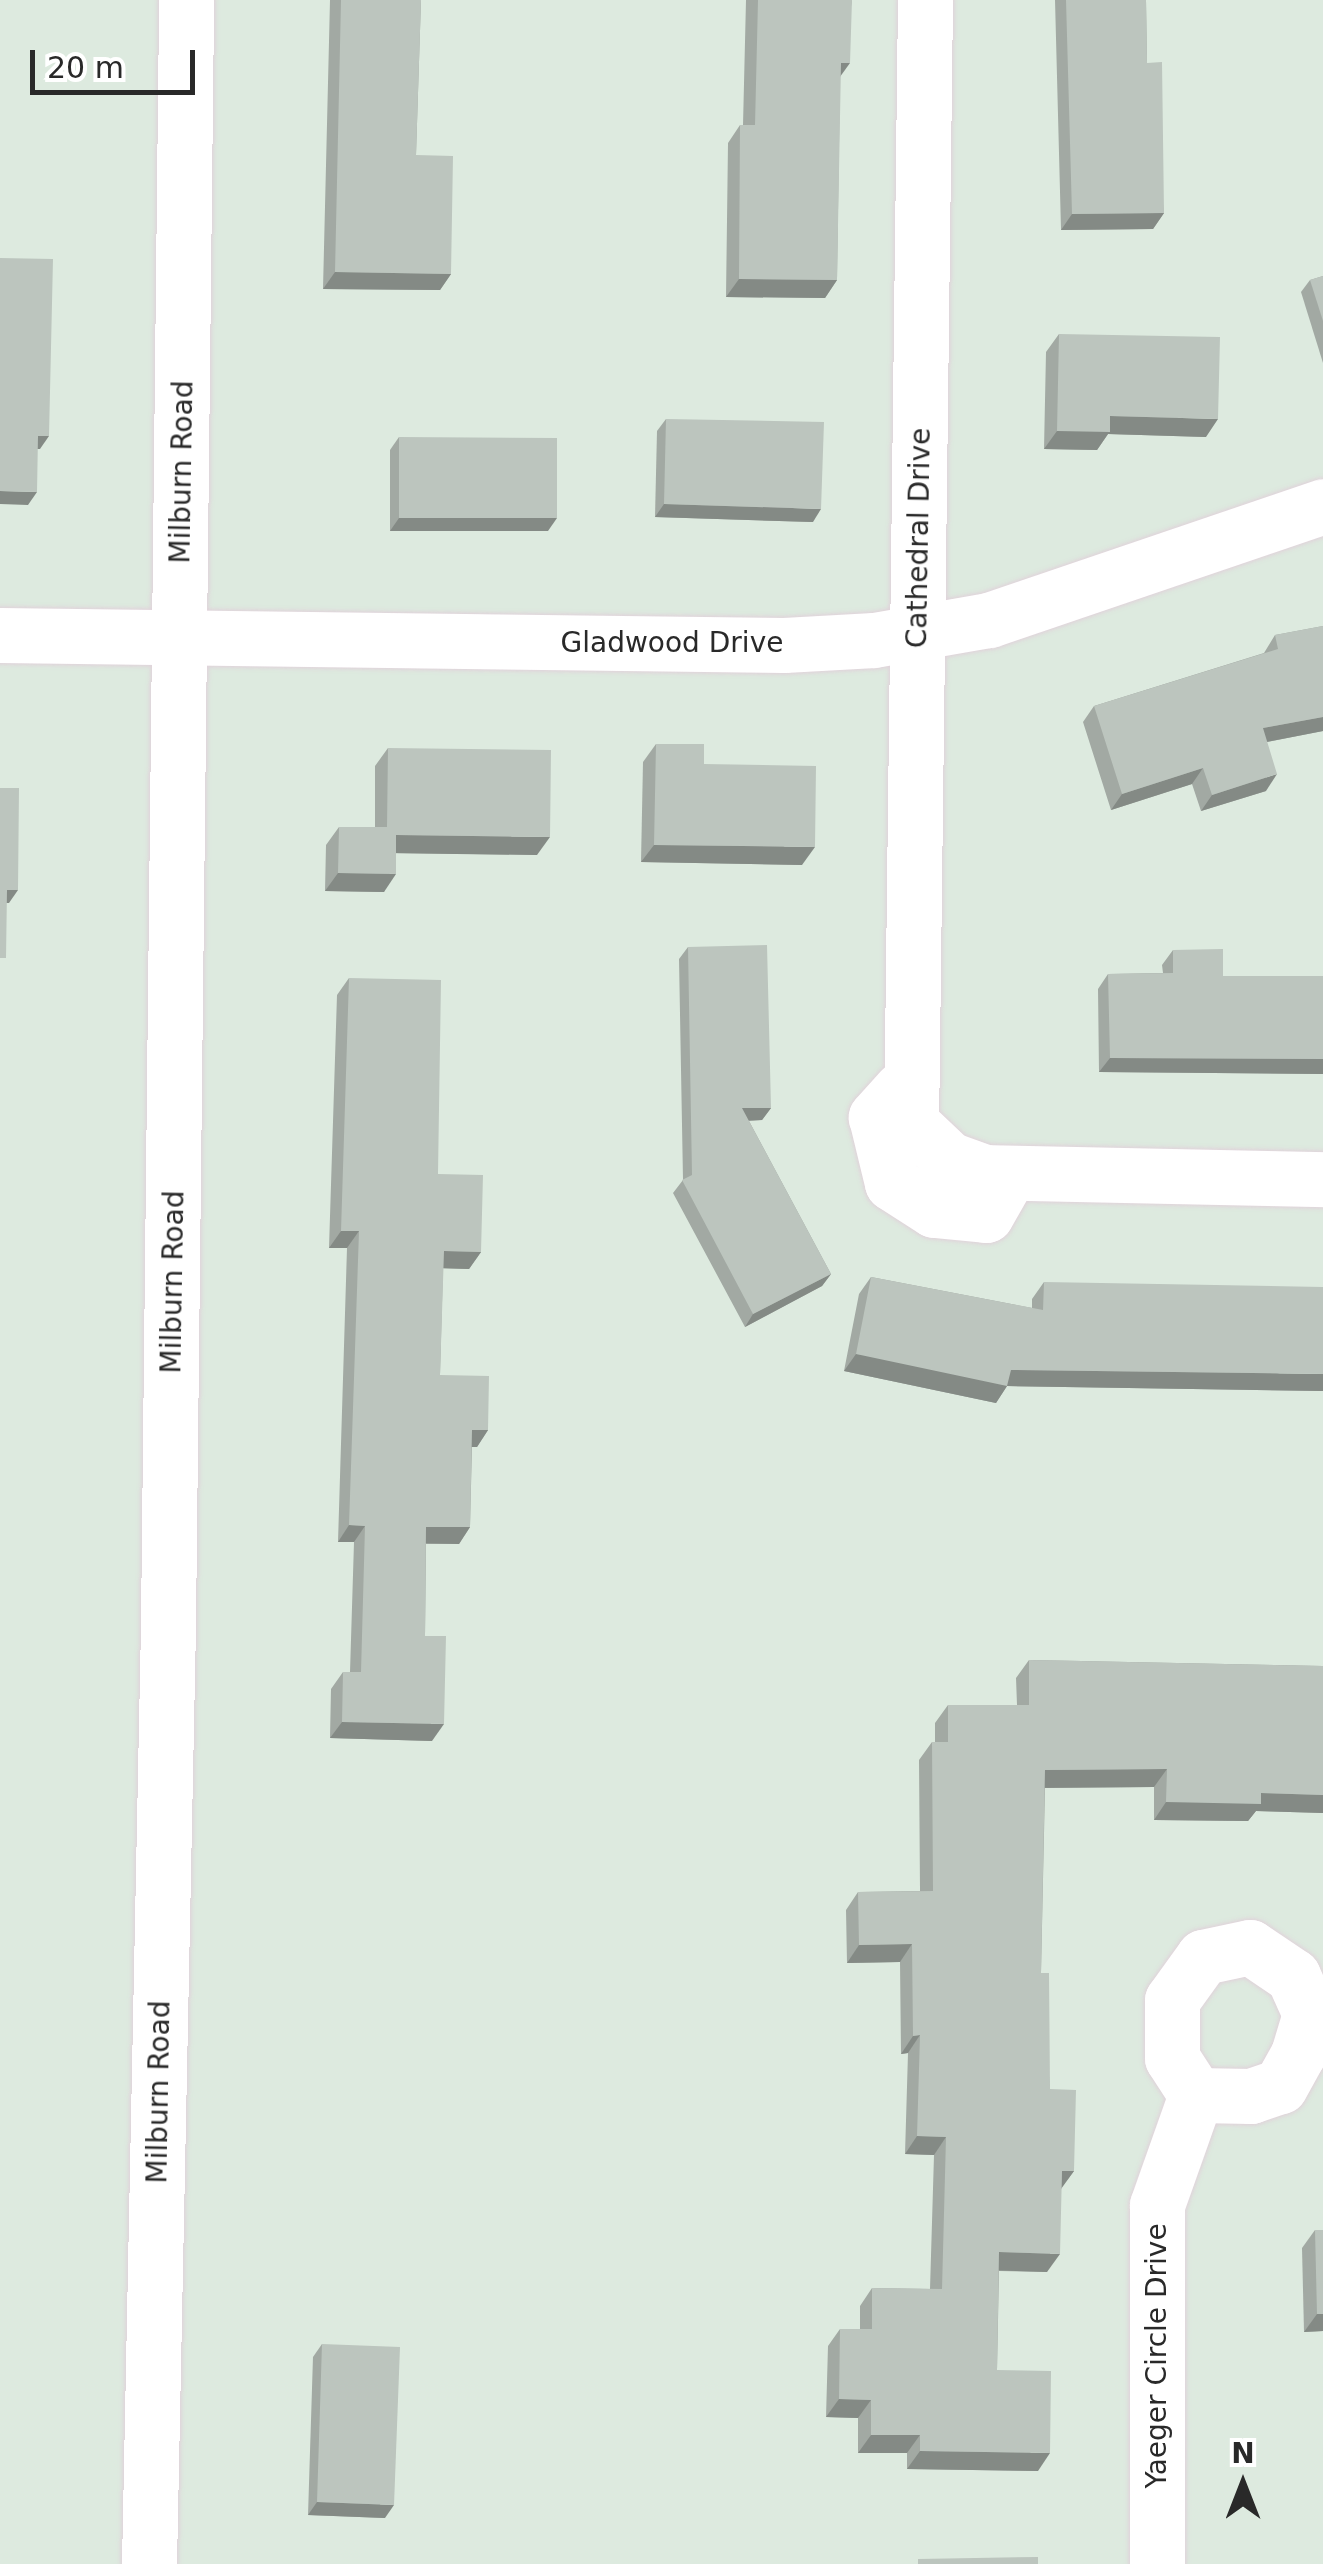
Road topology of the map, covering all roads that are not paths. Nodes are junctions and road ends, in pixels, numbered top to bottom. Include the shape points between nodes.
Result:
1 (186, 0) edge
2 (925, 0) edge
3 (1323, 506) edge
4 (0, 635) edge
5 (918, 635) junction
6 (180, 638) junction
7 (1323, 1179) edge
8 (1196, 2095) dead end
9 (148, 2564) edge
10 (1156, 2564) edge

1 - 6 street, Milburn Road
2 - 5 street, Cathedral Drive
3 - 5 street, Gladwood Drive via 988,620
4 - 6 street, Gladwood Drive
5 - 6 street, Gladwood Drive via 784,645
5 - 7 street, Cathedral Drive via 911,1123 950,1159 1010,1173
6 - 9 street, Milburn Road
8 - 10 street, Yaeger Circle Drive via 1156,2206

